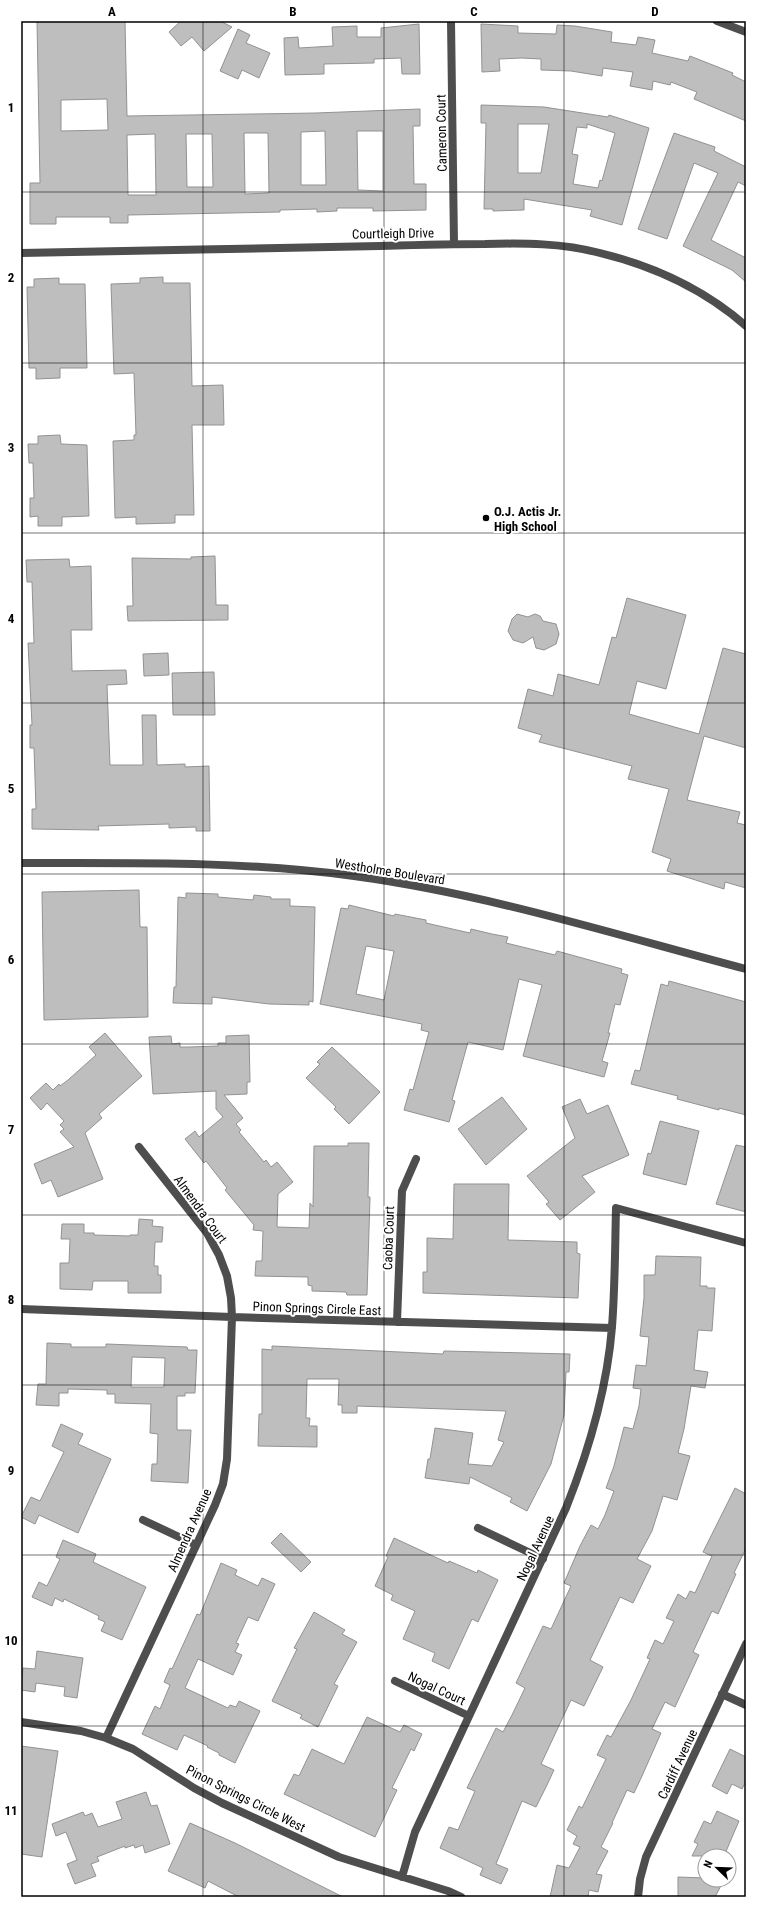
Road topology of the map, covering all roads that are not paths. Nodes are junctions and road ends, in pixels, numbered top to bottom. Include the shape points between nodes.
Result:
1 (451, 21) edge
2 (717, 21) edge
3 (746, 32) edge
4 (454, 244) junction
5 (21, 253) edge
6 (746, 326) edge
7 (21, 863) edge
8 (746, 969) edge
9 (139, 1146) dead end
10 (416, 1158) dead end
11 (746, 1243) edge
12 (21, 1309) edge
13 (232, 1317) junction
14 (397, 1322) junction
15 (612, 1328) junction
16 (143, 1520) dead end
17 (478, 1528) dead end
18 (196, 1544) junction
19 (543, 1559) junction
20 (746, 1644) edge
21 (395, 1681) dead end
22 (722, 1694) junction
23 (746, 1706) edge
24 (469, 1716) junction
25 (21, 1722) edge
26 (106, 1738) junction
27 (402, 1877) junction
28 (461, 1897) edge
29 (638, 1897) edge

1 - 4 street, Cameron Court
2 - 3 street
4 - 5 street, Courtleigh Drive
4 - 6 street, Courtleigh Drive via 532,243 606,254 669,277 702,294
7 - 8 street, Westholme Boulevard via 206,863 354,876 500,904
9 - 13 street, Almendra Court via 207,1233 220,1255 227,1276
10 - 14 street, Caoba Court via 402,1191
11 - 15 street, Nogal Avenue via 616,1208
12 - 13 street, Pinon Springs Circle East
13 - 14 street, Pinon Springs Circle East
13 - 18 street, Almendra Avenue via 228,1460 223,1484
14 - 15 street, Pinon Springs Circle East
15 - 19 street, Nogal Avenue via 596,1419 581,1469
16 - 18 street
17 - 19 street
18 - 26 street, Almendra Avenue
19 - 24 street, Nogal Avenue
20 - 22 street, Cardiff Avenue
21 - 24 street, Nogal Court
22 - 23 street
22 - 29 street, Cardiff Avenue via 646,1857
24 - 27 street, Nogal Avenue via 415,1832
25 - 26 street, Pinon Springs Circle West via 81,1731
26 - 27 street, Pinon Springs Circle West via 133,1749 222,1803 339,1857
27 - 28 street, Pinon Springs Circle West

